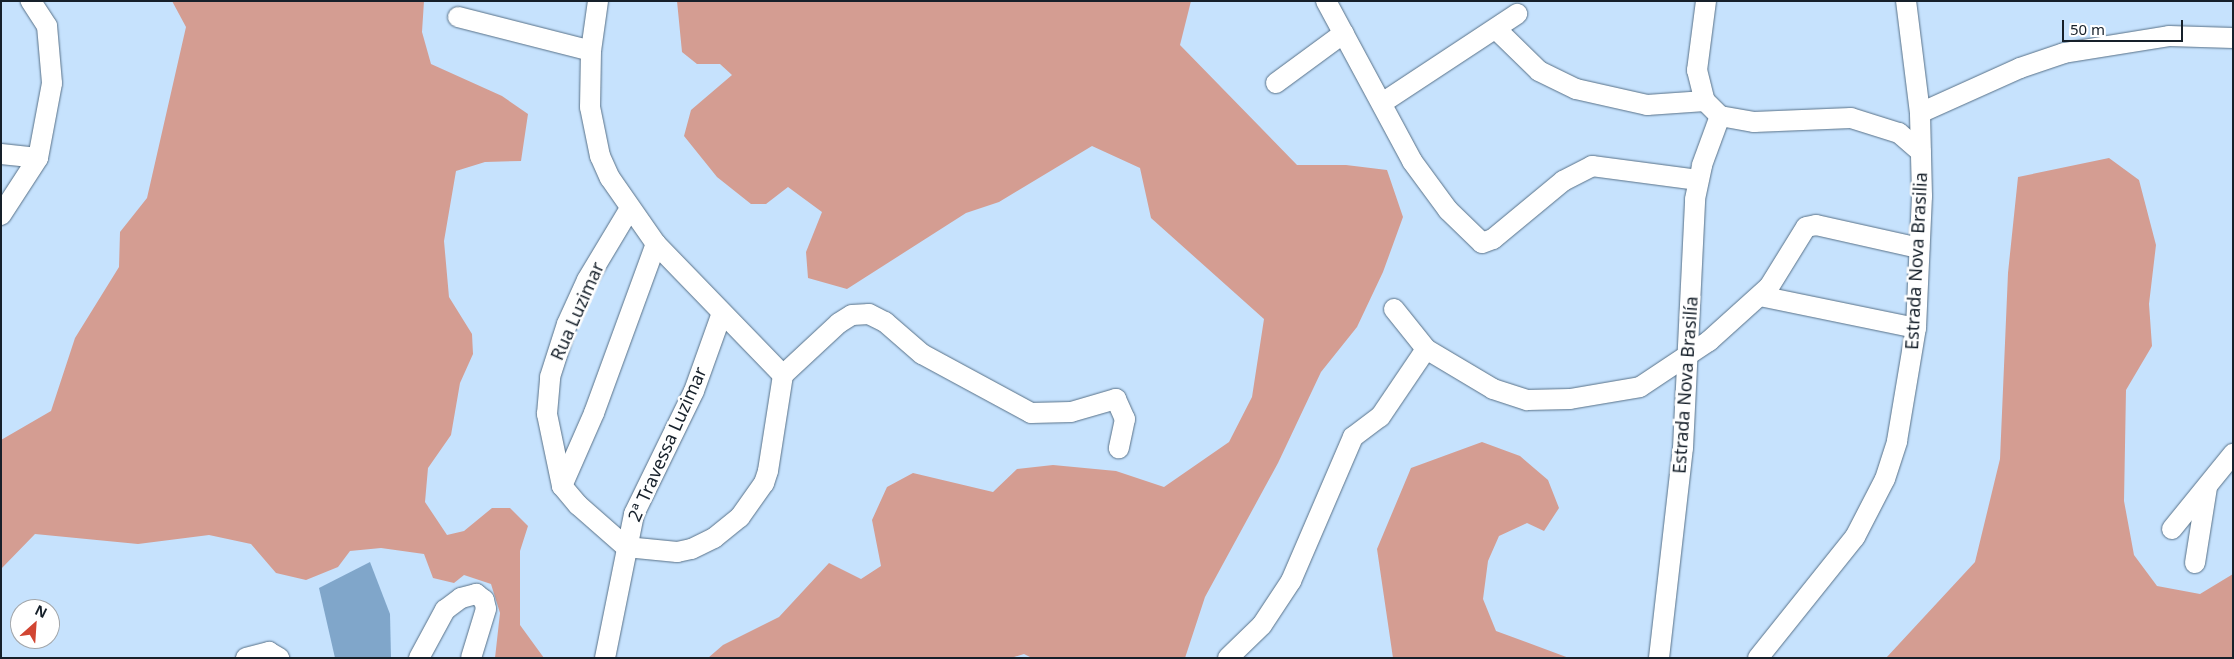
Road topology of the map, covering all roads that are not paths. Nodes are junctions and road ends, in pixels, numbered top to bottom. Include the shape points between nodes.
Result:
1 (31, 1) edge
2 (598, 1) edge
3 (1326, 1) edge
4 (1706, 1) edge
5 (1906, 1) edge
6 (1517, 14) dead end
7 (458, 17) dead end
8 (1496, 29) junction
9 (1344, 33) junction
10 (2233, 38) edge
11 (591, 51) junction
12 (1276, 83) dead end
13 (1705, 101) junction
14 (1382, 103) junction
15 (1920, 113) junction
16 (1720, 116) junction
17 (1921, 152) junction
18 (1, 154) edge
19 (38, 158) junction
20 (1698, 180) junction
21 (629, 210) junction
22 (1, 215) edge
23 (656, 244) junction
24 (1920, 248) junction
25 (1760, 296) junction
26 (1394, 309) dead end
27 (722, 313) junction
28 (1916, 328) junction
29 (1426, 349) junction
30 (1688, 356) junction
31 (783, 375) junction
32 (1119, 448) dead end
33 (2233, 454) edge
34 (562, 486) junction
35 (2207, 487) junction
36 (2172, 530) dead end
37 (626, 547) junction
38 (2195, 563) dead end
39 (246, 658) edge
40 (279, 658) edge
41 (419, 658) edge
42 (471, 658) edge
43 (605, 658) edge
44 (1228, 658) edge
45 (1660, 658) edge
46 (1758, 658) edge

1 - 19 street via 47,26 52,48 52,84
2 - 11 street
3 - 9 street
4 - 13 street via 1697,70
5 - 15 street, Estrada Nova Brasilia
6 - 8 street
7 - 11 street
8 - 13 street via 1539,71 1576,89 1647,105
8 - 14 street
9 - 12 street
9 - 14 street
10 - 15 street via 2169,36 2064,53 2020,68
11 - 21 street via 593,130 600,156
13 - 16 street
14 - 20 street via 1412,161 1448,210 1482,243 1493,240 1563,181 1592,166
15 - 17 street, Estrada Nova Brasilia
16 - 17 street via 1754,122 1851,118 1899,133
16 - 20 street, Estrada Nova Brasilía
17 - 24 street, Estrada Nova Brasilia
18 - 19 street
19 - 22 street
20 - 30 street, Estrada Nova Brasilía
21 - 23 street
21 - 34 street, Rua Luzimar via 587,280 550,376 547,414
23 - 27 street
23 - 34 street via 594,413
24 - 25 street via 1809,225 1800,233
24 - 28 street, Estrada Nova Brasilia
25 - 28 street
25 - 30 street
26 - 29 street
27 - 31 street
27 - 37 street, 2ª Travessa Luzimar via 694,390 634,514
28 - 46 street, Estrada Nova Brasilia via 1897,441 1870,511 1838,561
29 - 30 street via 1493,389 1544,401 1605,390 1631,391
29 - 44 street via 1380,416 1353,437 1291,581 1262,625
30 - 45 street, Estrada Nova Brasilía via 1682,448
31 - 32 street via 839,323 852,315 869,314 885,322 922,354 1026,411 1070,412 1116,399 1125,419
31 - 37 street via 768,471 764,483 740,516 714,538 691,549 677,552
33 - 35 street
34 - 37 street, Rua Luzimar via 578,506
35 - 36 street
35 - 38 street
37 - 43 street
39 - 40 street via 269,652
41 - 42 street via 446,610 461,598 476,594 484,600 486,609

